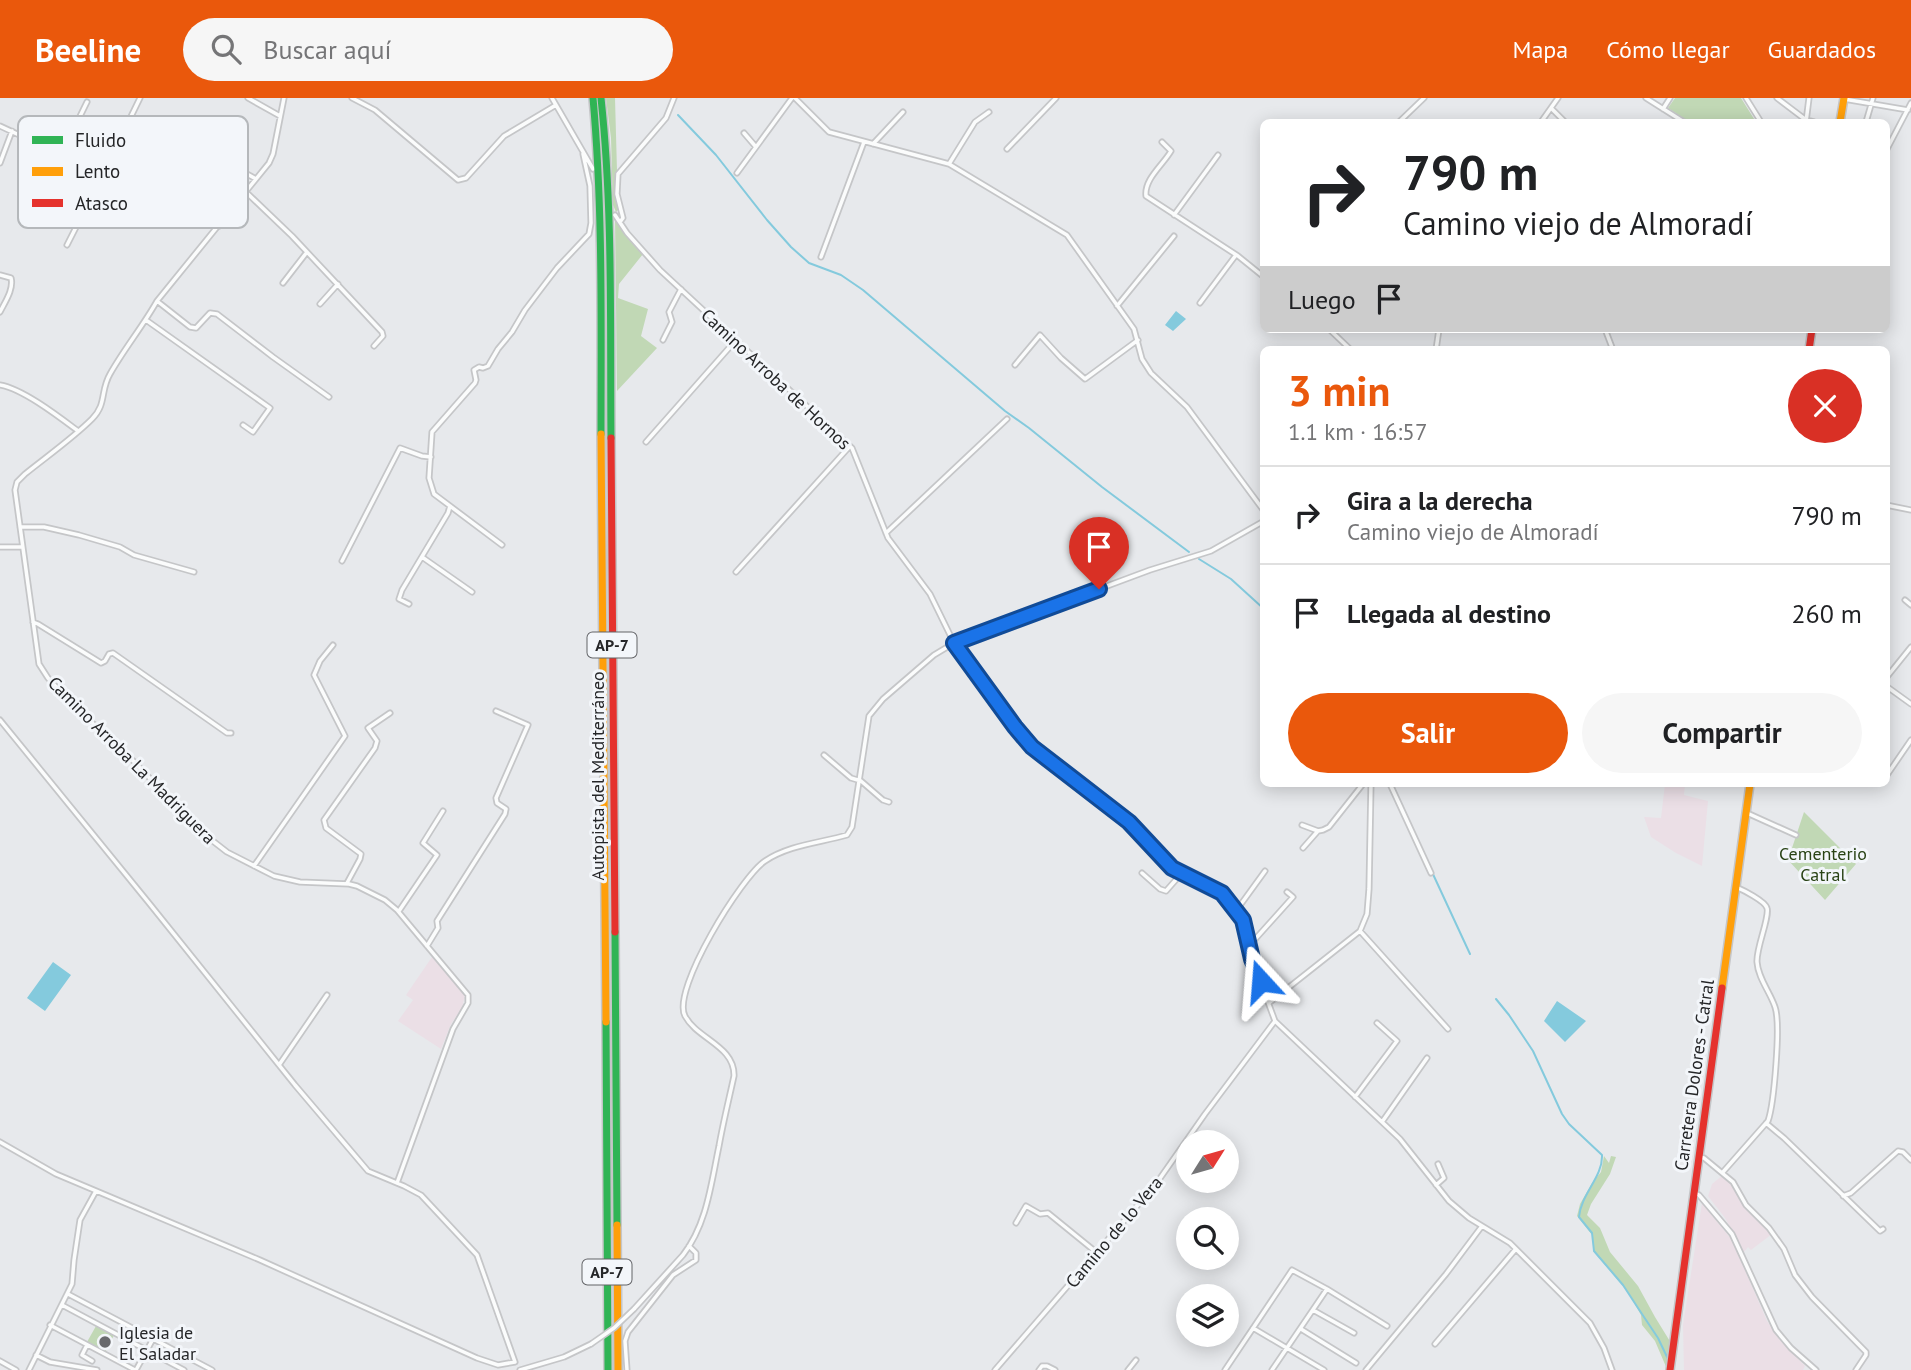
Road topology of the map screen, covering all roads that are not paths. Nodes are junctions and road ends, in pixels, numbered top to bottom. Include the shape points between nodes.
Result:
1 (140, 98) edge
2 (248, 98) edge
3 (285, 98) edge
4 (352, 98) edge
5 (552, 98) edge
6 (593, 98) edge
7 (601, 98) edge
8 (674, 98) edge
9 (794, 98) edge
10 (1056, 98) edge
11 (1424, 98) edge
12 (1558, 98) edge
13 (1646, 98) edge
14 (1670, 98) edge
15 (1746, 98) edge
16 (1777, 98) edge
17 (1809, 98) edge
18 (1844, 98) edge
19 (1873, 98) edge
20 (87, 102) dead end
21 (1911, 103) edge
22 (1871, 104) junction
23 (556, 105) junction
24 (1551, 108) junction
25 (1663, 109) junction
26 (1908, 110) junction
27 (989, 111) dead end
28 (903, 112) dead end
29 (80, 116) edge
30 (131, 116) edge
31 (281, 116) junction
32 (1402, 119) edge
33 (1543, 119) edge
34 (1562, 119) edge
35 (1679, 119) edge
36 (1759, 119) edge
37 (1803, 119) edge
38 (1806, 119) edge
39 (1840, 119) edge
40 (1867, 119) edge
41 (0, 125) edge
42 (12, 131) junction
43 (744, 133) dead end
44 (18, 134) edge
45 (1892, 139) joint
46 (864, 142) junction
47 (1162, 142) dead end
48 (1890, 143) edge
49 (873, 144) junction
50 (756, 147) junction
51 (1007, 149) dead end
52 (583, 154) junction
53 (1218, 155) dead end
54 (0, 163) edge
55 (949, 164) junction
56 (593, 169) dead end
57 (737, 173) dead end
58 (248, 175) edge
59 (256, 180) junction
60 (248, 191) edge
61 (248, 193) edge
62 (615, 215) dead end
63 (1174, 215) junction
64 (620, 222) junction
65 (76, 228) edge
66 (217, 228) edge
67 (1174, 236) dead end
68 (67, 245) dead end
69 (307, 252) junction
70 (1236, 255) junction
71 (821, 257) dead end
72 (1260, 274) edge
73 (0, 275) edge
74 (282, 283) dead end
75 (338, 284) junction
76 (681, 289) junction
77 (157, 301) junction
78 (1200, 303) dead end
79 (320, 304) dead end
80 (1117, 306) junction
81 (0, 312) edge
82 (146, 320) junction
83 (1333, 333) edge
84 (663, 340) dead end
85 (736, 340) junction
86 (1138, 340) junction
87 (374, 346) dead end
88 (1347, 346) edge
89 (1015, 365) dead end
90 (0, 385) edge
91 (329, 397) dead end
92 (1007, 419) dead end
93 (243, 425) dead end
94 (78, 431) junction
95 (646, 442) dead end
96 (850, 446) junction
97 (431, 457) junction
98 (448, 503) junction
99 (1260, 506) edge
100 (1890, 506) edge
101 (1911, 510) edge
102 (1260, 523) edge
103 (20, 527) junction
104 (886, 533) junction
105 (502, 545) dead end
106 (0, 547) edge
107 (22, 547) junction
108 (422, 557) junction
109 (342, 561) dead end
110 (194, 572) dead end
111 (736, 572) dead end
112 (472, 592) dead end
113 (1905, 600) dead end
114 (409, 604) dead end
115 (1911, 605) edge
116 (32, 622) junction
117 (954, 643) junction
118 (333, 645) dead end
119 (1911, 647) edge
120 (1890, 673) edge
121 (1890, 689) edge
122 (1911, 704) edge
123 (496, 711) dead end
124 (390, 713) dead end
125 (0, 720) edge
126 (231, 733) dead end
127 (1911, 740) edge
128 (824, 755) dead end
129 (1890, 771) edge
130 (859, 780) junction
131 (1361, 787) edge
132 (1371, 787) edge
133 (1391, 787) edge
134 (1750, 787) edge
135 (889, 802) dead end
136 (443, 811) dead end
137 (1746, 812) junction
138 (1302, 825) dead end
139 (1318, 831) junction
140 (1796, 835) dead end
141 (1303, 848) dead end
142 (254, 866) junction
143 (1265, 871) dead end
144 (1142, 873) dead end
145 (1431, 873) dead end
146 (1181, 874) junction
147 (346, 884) junction
148 (1736, 887) junction
149 (1287, 892) dead end
150 (398, 911) junction
151 (1236, 911) junction
152 (1360, 931) junction
153 (427, 946) junction
154 (1249, 946) junction
155 (327, 995) dead end
156 (1269, 1003) junction
157 (1275, 1021) junction
158 (1377, 1023) dead end
159 (1448, 1029) dead end
160 (1427, 1058) dead end
161 (279, 1065) junction
162 (1356, 1097) junction
163 (1382, 1122) junction
164 (1766, 1123) junction
165 (0, 1142) edge
166 (1699, 1157) junction
167 (1911, 1160) edge
168 (1438, 1164) dead end
169 (1723, 1172) junction
170 (397, 1183) junction
171 (1436, 1185) junction
172 (96, 1191) junction
173 (1694, 1193) junction
174 (1843, 1196) junction
175 (1016, 1223) dead end
176 (1482, 1226) junction
177 (1883, 1229) dead end
178 (690, 1246) junction
179 (1516, 1249) junction
180 (1097, 1253) junction
181 (1327, 1289) junction
182 (68, 1294) junction
183 (62, 1304) junction
184 (1313, 1310) junction
185 (105, 1313) junction
186 (99, 1324) junction
187 (50, 1325) junction
188 (1387, 1326) dead end
189 (1254, 1328) junction
190 (1300, 1329) junction
191 (1354, 1333) dead end
192 (153, 1339) junction
193 (1435, 1344) dead end
194 (88, 1345) junction
195 (1287, 1348) junction
196 (147, 1350) junction
197 (36, 1355) junction
198 (1136, 1360) dead end
199 (0, 1361) edge
200 (92, 1361) dead end
201 (197, 1362) junction
202 (515, 1362) junction
203 (1356, 1363) dead end
204 (16, 1370) edge
205 (29, 1370) edge
206 (97, 1370) edge
207 (136, 1370) edge
208 (184, 1370) edge
209 (193, 1370) edge
210 (212, 1370) edge
211 (520, 1370) edge
212 (608, 1370) edge
213 (618, 1370) edge
214 (627, 1370) edge
215 (995, 1370) edge
216 (1039, 1370) edge
217 (1055, 1370) edge
218 (1128, 1370) edge
219 (1226, 1370) edge
220 (1272, 1370) edge
221 (1324, 1370) edge
222 (1366, 1370) edge
223 (1612, 1370) edge
224 (1670, 1370) edge
225 (1816, 1370) edge
226 (1856, 1370) edge

1 - 30 street
2 - 31 street
3 - 31 street, Camino Arroba La Madriguera
4 - 23 street via 374,110 458,180 466,178 504,136
5 - 23 street
6 - 212 main road, Autopista del Mediterráneo / AP-7 via 600,222
7 - 213 main road, Autopista del Mediterráneo / AP-7 via 608,196
8 - 64 street via 666,118 618,174
9 - 46 street via 829,132
9 - 50 street
10 - 51 street
11 - 32 street
12 - 24 street
13 - 25 street
14 - 25 street
15 - 36 street
16 - 37 street
17 - 38 street
18 - 22 street
18 - 39 main road
19 - 22 street
20 - 29 street
21 - 26 street
22 - 26 street
22 - 40 street
23 - 52 street
24 - 33 street
24 - 34 street
25 - 35 street
26 - 45 street
27 - 55 street via 975,122
28 - 49 street
31 - 59 street, Camino Arroba La Madriguera via 273,154
41 - 42 street
42 - 44 street
42 - 54 street
43 - 50 street
45 - 48 street
46 - 49 street
46 - 71 street
47 - 63 street via 1171,151 1145,191
49 - 55 street
50 - 57 street
52 - 56 street
52 - 97 street via 590,186 589,234 557,268 488,366 474,370 475,383 432,432
53 - 63 street
55 - 80 street via 1067,235
58 - 59 street
59 - 60 street, Camino Arroba La Madriguera
61 - 69 street
62 - 64 street, Camino Arroba de Hornos
63 - 70 street
64 - 76 street, Camino Arroba de Hornos
65 - 68 street
66 - 77 street, Camino Arroba La Madriguera
67 - 80 street
69 - 74 street
69 - 75 street
70 - 72 street
70 - 78 street
73 - 81 street via 13,281
75 - 79 street
75 - 87 street via 382,332
76 - 84 street via 669,312 672,322
76 - 85 street, Camino Arroba de Hornos
77 - 82 street, Camino Arroba La Madriguera
77 - 91 street via 190,327 196,328 210,313 217,314
80 - 86 street
82 - 93 street via 270,408 253,432
82 - 94 street, Camino Arroba La Madriguera via 109,376 102,407
83 - 88 street
85 - 95 street
85 - 96 street, Camino Arroba de Hornos
86 - 89 street via 1085,379 1040,335
86 - 99 street via 1151,373 1187,407
90 - 94 street
92 - 104 street
94 - 103 street, Camino Arroba La Madriguera via 17,482
96 - 104 street, Camino Arroba de Hornos
96 - 111 street
97 - 98 street via 431,489
97 - 109 street via 400,448
98 - 105 street
98 - 108 street via 451,507
100 - 101 street
102 - 117 street via 1211,551
103 - 107 street, Camino Arroba La Madriguera
103 - 110 street via 66,532
104 - 117 street, Camino Arroba de Hornos via 930,594
106 - 107 street
107 - 116 street, Camino Arroba La Madriguera
108 - 112 street
108 - 114 street via 402,590 400,599
113 - 115 street
116 - 126 street via 101,663 113,653
116 - 142 street, Camino Arroba La Madriguera via 39,664 76,709 120,747 200,831
117 - 130 street via 934,654 869,716
117 - 146 street, Camino Arroba de Hornos via 1032,747 1129,822
118 - 142 street via 314,675 345,736
119 - 120 street
121 - 122 street
123 - 153 street via 528,725 496,798 505,814
124 - 147 street via 368,728 377,741 375,748 324,820 326,828 361,854
125 - 161 street
127 - 129 street
128 - 130 street
130 - 135 street
130 - 178 street via 852,827 846,835 811,842 762,863 727,908 696,960 683,1002 684,1015 727,1055 734,1069 707,1201
131 - 139 street via 1329,827
132 - 152 street via 1369,889
133 - 145 street
134 - 137 main road, Carretera Dolores - Catral
136 - 150 street via 423,842 437,855
137 - 140 street
137 - 148 main road, Carretera Dolores - Catral
138 - 139 street
139 - 141 street
142 - 147 street, Camino Arroba La Madriguera via 287,879
143 - 151 street
144 - 146 street via 1166,891
146 - 151 street, Camino Arroba de Hornos via 1212,886
147 - 150 street, Camino Arroba La Madriguera via 371,892
148 - 164 street via 1767,908 1757,960 1777,1020 1771,1114
148 - 166 main road, Carretera Dolores - Catral
149 - 154 street via 1293,897
150 - 153 street, Camino Arroba La Madriguera
151 - 154 street, Camino Arroba de Hornos
152 - 156 street
152 - 159 street
153 - 170 street, Camino Arroba La Madriguera via 468,995 468,1003 453,1029
154 - 156 street, Camino Arroba de Hornos
155 - 161 street
156 - 157 street, Camino Arroba de Hornos
157 - 162 street, Camino Arroba de Hornos
157 - 180 street, Camino de lo Vera via 1156,1184
158 - 162 street via 1397,1041
160 - 163 street
161 - 170 street via 368,1171
162 - 163 street, Camino Arroba de Hornos
163 - 171 street, Camino Arroba de Hornos
164 - 169 street
164 - 174 street
165 - 172 street
166 - 169 street
166 - 173 main road, Carretera Dolores - Catral
167 - 174 street via 1898,1151
168 - 171 street via 1444,1178
169 - 226 street via 1777,1238 1812,1297 1866,1352
170 - 202 street via 421,1195 477,1255
171 - 176 street, Camino Arroba de Hornos
172 - 182 street via 80,1220
172 - 202 street via 477,1358 498,1365
173 - 224 main road, Carretera Dolores - Catral
173 - 225 street via 1732,1234 1776,1330
174 - 177 street
175 - 180 street via 1026,1206 1048,1213
176 - 179 street, Camino Arroba de Hornos
176 - 222 street
178 - 211 street, bridge via 614,1328 564,1357
178 - 214 street via 696,1260 673,1275 628,1332
179 - 193 street
179 - 223 street, Camino Arroba de Hornos via 1590,1322
180 - 215 street, Camino de lo Vera
181 - 184 street
181 - 188 street
181 - 189 street via 1292,1270
182 - 183 street
182 - 185 street
183 - 186 street
183 - 187 street
184 - 190 street
184 - 191 street
185 - 186 street
185 - 192 street
186 - 196 street
187 - 194 street
187 - 197 street
189 - 195 street
189 - 219 street
190 - 195 street
190 - 203 street
192 - 196 street
192 - 201 street
194 - 200 street via 82,1355
194 - 207 street
195 - 220 street
195 - 221 street
196 - 207 street
196 - 208 street
197 - 205 street
197 - 206 street
198 - 218 street
199 - 204 street
201 - 209 street
201 - 210 street
202 - 211 street
216 - 217 street via 1042,1366

